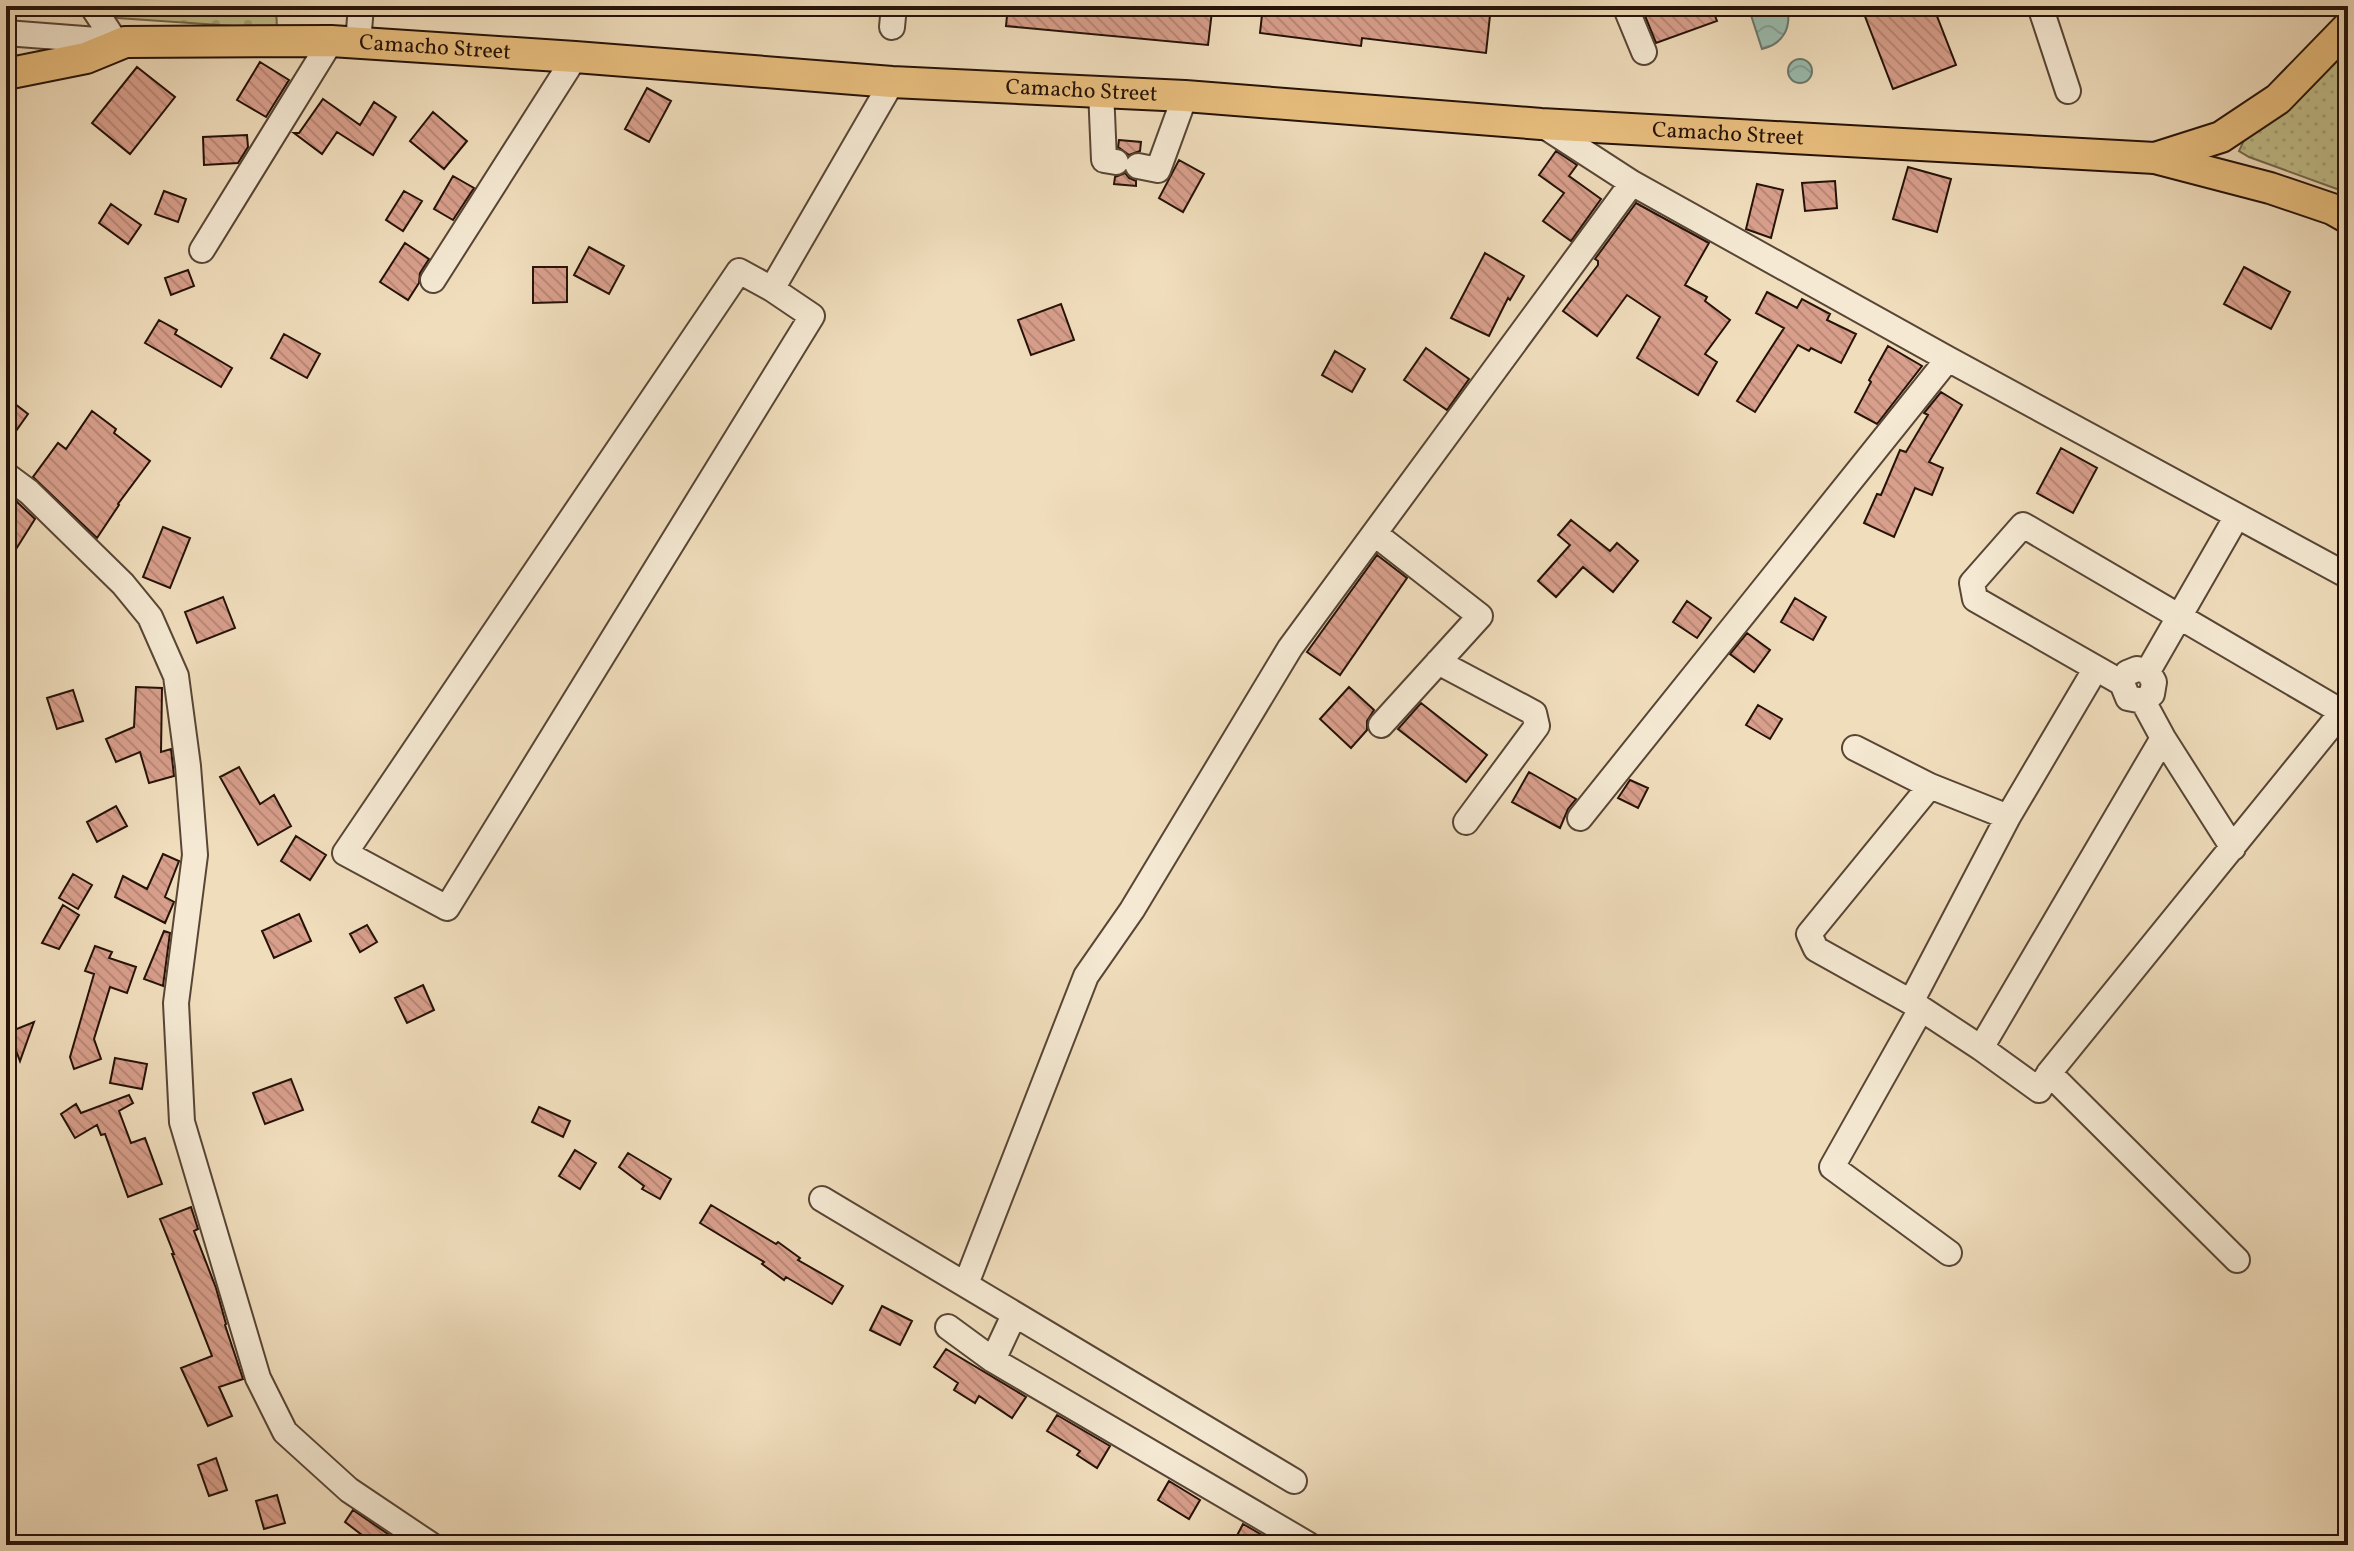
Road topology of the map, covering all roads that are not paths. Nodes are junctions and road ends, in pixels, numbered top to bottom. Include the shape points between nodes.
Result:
1 (92, 6) edge
2 (361, 6) edge
3 (1625, 6) edge
4 (2040, 6) edge
5 (2348, 27) edge
6 (6, 33) edge
7 (120, 42) junction
8 (345, 42) junction
9 (1644, 52) dead end
10 (575, 57) junction
11 (6, 74) edge
12 (892, 82) junction
13 (1101, 90) junction
14 (2068, 91) dead end
15 (1185, 96) junction
16 (1541, 124) junction
17 (2155, 158) junction
18 (1632, 183) junction
19 (2348, 218) edge
20 (202, 250) dead end
21 (433, 280) dead end
22 (772, 289) junction
23 (1948, 359) junction
24 (6, 475) edge
25 (2237, 516) junction
26 (1375, 534) junction
27 (2348, 576) edge
28 (2180, 617) junction
29 (1438, 662) junction
30 (2096, 668) junction
31 (2148, 671) junction
32 (2122, 683) junction
33 (2143, 701) junction
34 (1381, 725) dead end
35 (2163, 738) junction
36 (1855, 748) dead end
37 (1930, 786) junction
38 (2008, 817) junction
39 (1580, 818) dead end
40 (1466, 822) dead end
41 (2233, 848) junction
42 (1916, 1005) junction
43 (1981, 1048) junction
44 (2049, 1073) junction
45 (822, 1199) dead end
46 (1949, 1253) dead end
47 (2237, 1260) dead end
48 (966, 1284) junction
49 (1014, 1315) junction
50 (948, 1327) dead end
51 (993, 1360) junction
52 (1294, 1481) dead end
53 (431, 1545) edge
54 (1309, 1545) edge

1 - 7 street
2 - 8 street
3 - 9 street
4 - 14 street
5 - 17 main road, Camacho Street via 2278,99 2221,137
6 - 7 street, Camacho Street
7 - 8 main road, Camacho Street
7 - 11 main road via 86,58
8 - 10 main road, Camacho Street
8 - 20 street
10 - 12 main road, Camacho Street
10 - 21 street
12 - 13 main road, Camacho Street
12 - 22 street
13 - 15 main road, Camacho Street
13 - 15 street via 1104,160 1158,170
15 - 16 main road, Camacho Street
16 - 17 main road, Camacho Street
16 - 18 street
17 - 19 main road, Camacho Street via 2270,188
18 - 23 street
18 - 26 street
22 - 22 street via 739,271 345,853 447,908 812,316
23 - 25 street
23 - 39 street
24 - 53 street via 123,584 150,617 176,676 195,855 176,1003 182,1122 258,1378 285,1432 349,1490
25 - 27 street
25 - 28 street
26 - 29 street via 1480,616
26 - 48 street via 1290,648 1132,910 1086,976
28 - 30 street via 2023,525 1972,583 1975,599
28 - 31 street
28 - 41 street via 2342,712
29 - 34 street
29 - 40 street via 1534,713 1537,726
30 - 32 street
30 - 38 street
31 - 32 street via 2127,673
31 - 33 street via 2154,682 2152,694
32 - 33 street via 2128,698
33 - 35 street
35 - 41 street
35 - 43 street
36 - 37 street
37 - 38 street
37 - 42 street via 1809,934 1816,949
38 - 42 street
41 - 44 street
42 - 43 street
42 - 46 street via 1832,1167
43 - 44 street via 2039,1090
44 - 47 street
45 - 48 street
48 - 49 street
49 - 51 street
49 - 52 street
50 - 51 street
51 - 54 street

